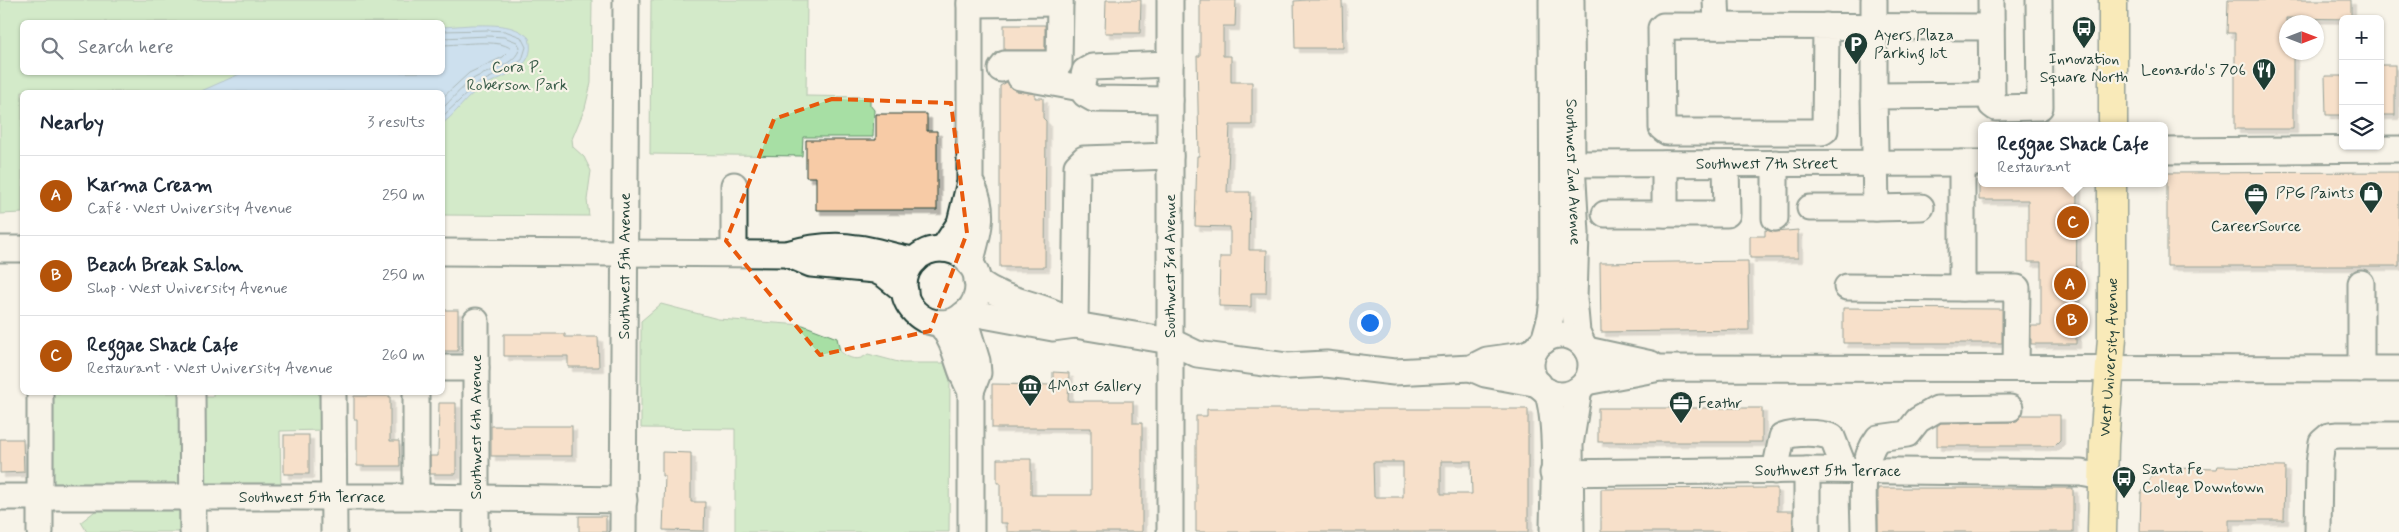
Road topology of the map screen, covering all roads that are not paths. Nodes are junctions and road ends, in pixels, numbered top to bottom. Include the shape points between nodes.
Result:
1 (626, 0) edge
2 (1170, 0) edge
3 (1552, 0) edge
4 (1571, 0) edge
5 (1716, 0) edge
6 (1874, 0) edge
7 (1991, 0) edge
8 (2039, 0) edge
9 (2113, 0) edge
10 (1060, 1) edge
11 (970, 2) edge
12 (1717, 26) junction
13 (1826, 26) junction
14 (1875, 27) junction
15 (1991, 27) junction
16 (1170, 64) junction
17 (970, 69) junction
18 (1001, 69) junction
19 (1081, 88) junction
20 (1992, 95) junction
21 (1874, 96) junction
22 (1170, 100) junction
23 (2113, 122) edge
24 (2399, 149) edge
25 (2168, 151) edge
26 (1170, 156) junction
27 (1775, 163) junction
28 (1876, 163) junction
29 (1972, 163) edge
30 (1562, 164) junction
31 (1665, 164) junction
32 (1726, 164) junction
33 (970, 182) junction
34 (734, 185) dead end
35 (2112, 187) edge
36 (1921, 207) dead end
37 (1810, 208) dead end
38 (1876, 208) junction
39 (1606, 214) dead end
40 (1665, 214) junction
41 (1775, 218) dead end
42 (0, 249) edge
43 (20, 249) edge
44 (943, 249) junction
45 (445, 252) edge
46 (624, 252) junction
47 (734, 253) junction
48 (787, 254) junction
49 (915, 260) junction
50 (974, 272) junction
51 (2361, 283) dead end
52 (1847, 287) dead end
53 (1962, 288) junction
54 (905, 291) junction
55 (965, 314) junction
56 (476, 321) dead end
57 (940, 323) junction
58 (1075, 325) junction
59 (1170, 341) junction
60 (1540, 346) junction
61 (1584, 347) junction
62 (445, 368) edge
63 (476, 368) junction
64 (1471, 368) junction
65 (1660, 368) junction
66 (2016, 368) junction
67 (2111, 369) junction
68 (2361, 369) junction
69 (2399, 370) edge
70 (1582, 386) junction
71 (1543, 388) junction
72 (971, 390) junction
73 (40, 395) edge
74 (192, 395) edge
75 (333, 395) edge
76 (416, 395) edge
77 (2010, 408) dead end
78 (2399, 435) edge
79 (1808, 470) junction
80 (1775, 471) junction
81 (1855, 471) junction
82 (1561, 473) junction
83 (2102, 477) junction
84 (0, 497) edge
85 (334, 497) junction
86 (416, 497) junction
87 (41, 498) junction
88 (194, 498) junction
89 (476, 498) junction
90 (624, 500) junction
91 (40, 532) edge
92 (194, 532) edge
93 (334, 532) edge
94 (476, 532) edge
95 (623, 532) edge
96 (970, 532) edge
97 (1170, 532) edge
98 (1552, 532) edge
99 (1571, 532) edge
100 (1807, 532) edge
101 (1864, 532) edge
102 (2102, 532) edge
103 (2318, 532) edge

1 - 46 street, Southwest 5th Avenue
2 - 16 street, Southwest 3rd Avenue
3 - 30 street, Southwest 2nd Avenue
4 - 30 street, Southwest 2nd Avenue
5 - 12 street
6 - 14 street
7 - 15 street
8 - 20 street via 2040,107 1996,108 1992,105
9 - 23 main road
10 - 11 street
10 - 18 street via 1059,64 1005,64
11 - 17 street
12 - 13 street
12 - 13 street via 1661,28 1662,128 1667,132 1822,132 1825,130
13 - 14 street
14 - 15 street
14 - 21 street
15 - 20 street
16 - 19 street via 1092,66 1085,71
16 - 22 street, Southwest 3rd Avenue
17 - 18 street
17 - 33 street
18 - 19 street via 1006,75
19 - 22 street via 1094,99
20 - 21 street
21 - 28 street
22 - 26 street, Southwest 3rd Avenue
24 - 25 street
26 - 58 street via 1084,159 1077,166
26 - 59 street, Southwest 3rd Avenue
27 - 28 street, Southwest 7th Street
27 - 32 street, Southwest 7th Street
27 - 41 street
28 - 29 street, Southwest 7th Street
28 - 38 street
29 - 53 street
30 - 31 street, Southwest 7th Street
30 - 60 street, Southwest 2nd Avenue via 1553,300
30 - 61 street, Southwest 2nd Avenue via 1576,232 1574,299 1577,332
31 - 32 street, Southwest 7th Street
31 - 40 street
32 - 40 street via 1727,214
33 - 44 street via 960,224
33 - 50 street via 980,203
34 - 47 street
35 - 67 main road, West University Avenue
36 - 38 street
37 - 38 street
39 - 40 street
42 - 43 street
44 - 49 street via 928,252
44 - 50 street via 958,254
45 - 46 street
46 - 47 street
46 - 90 street, Southwest 5th Avenue
47 - 48 street
48 - 49 street via 812,246 843,247
48 - 54 street via 811,264 875,270
49 - 54 street via 905,280
50 - 55 street via 975,299
50 - 58 street via 1009,299 1056,313
51 - 68 street
52 - 53 street
53 - 66 street via 2017,288
54 - 57 street via 907,301 917,313
55 - 57 street
55 - 58 street via 1053,328
55 - 72 street via 978,373
56 - 63 street, Southwest 6th Avenue
57 - 72 street via 954,344 961,375
58 - 59 street
59 - 64 street via 1200,336 1289,350 1326,364 1394,372
59 - 97 street, Southwest 3rd Avenue
60 - 61 street via 1558,335
60 - 64 street via 1523,355 1487,360
60 - 71 street via 1532,368
61 - 65 street
61 - 70 street via 1591,367
62 - 63 street
63 - 89 street, Southwest 6th Avenue
64 - 71 street
65 - 66 street
65 - 70 street
66 - 67 street
67 - 68 street
67 - 83 main road, West University Avenue
68 - 69 street
70 - 71 street via 1563,395
70 - 82 street
71 - 82 street via 1551,404
72 - 96 street
73 - 87 street
74 - 88 street
75 - 85 street
76 - 86 street
77 - 81 street via 1930,411 1907,434 1878,438 1869,456
78 - 103 street via 2338,435 2329,436 2322,442
79 - 80 street, Southwest 5th Terrace
79 - 81 street, Southwest 5th Terrace
79 - 100 street
80 - 81 street via 1782,436 1825,434 1832,436
80 - 82 street, Southwest 5th Terrace
81 - 83 street, Southwest 5th Terrace via 2072,473
81 - 101 street
82 - 98 street
82 - 99 street
83 - 102 main road, West University Avenue
84 - 87 street, Southwest 5th Terrace
85 - 86 street, Southwest 5th Terrace
85 - 88 street, Southwest 5th Terrace
85 - 93 street
86 - 89 street, Southwest 5th Terrace
87 - 88 street, Southwest 5th Terrace
87 - 91 street
88 - 92 street
89 - 90 street, Southwest 5th Terrace
89 - 94 street, Southwest 6th Avenue
90 - 95 street, Southwest 5th Avenue

